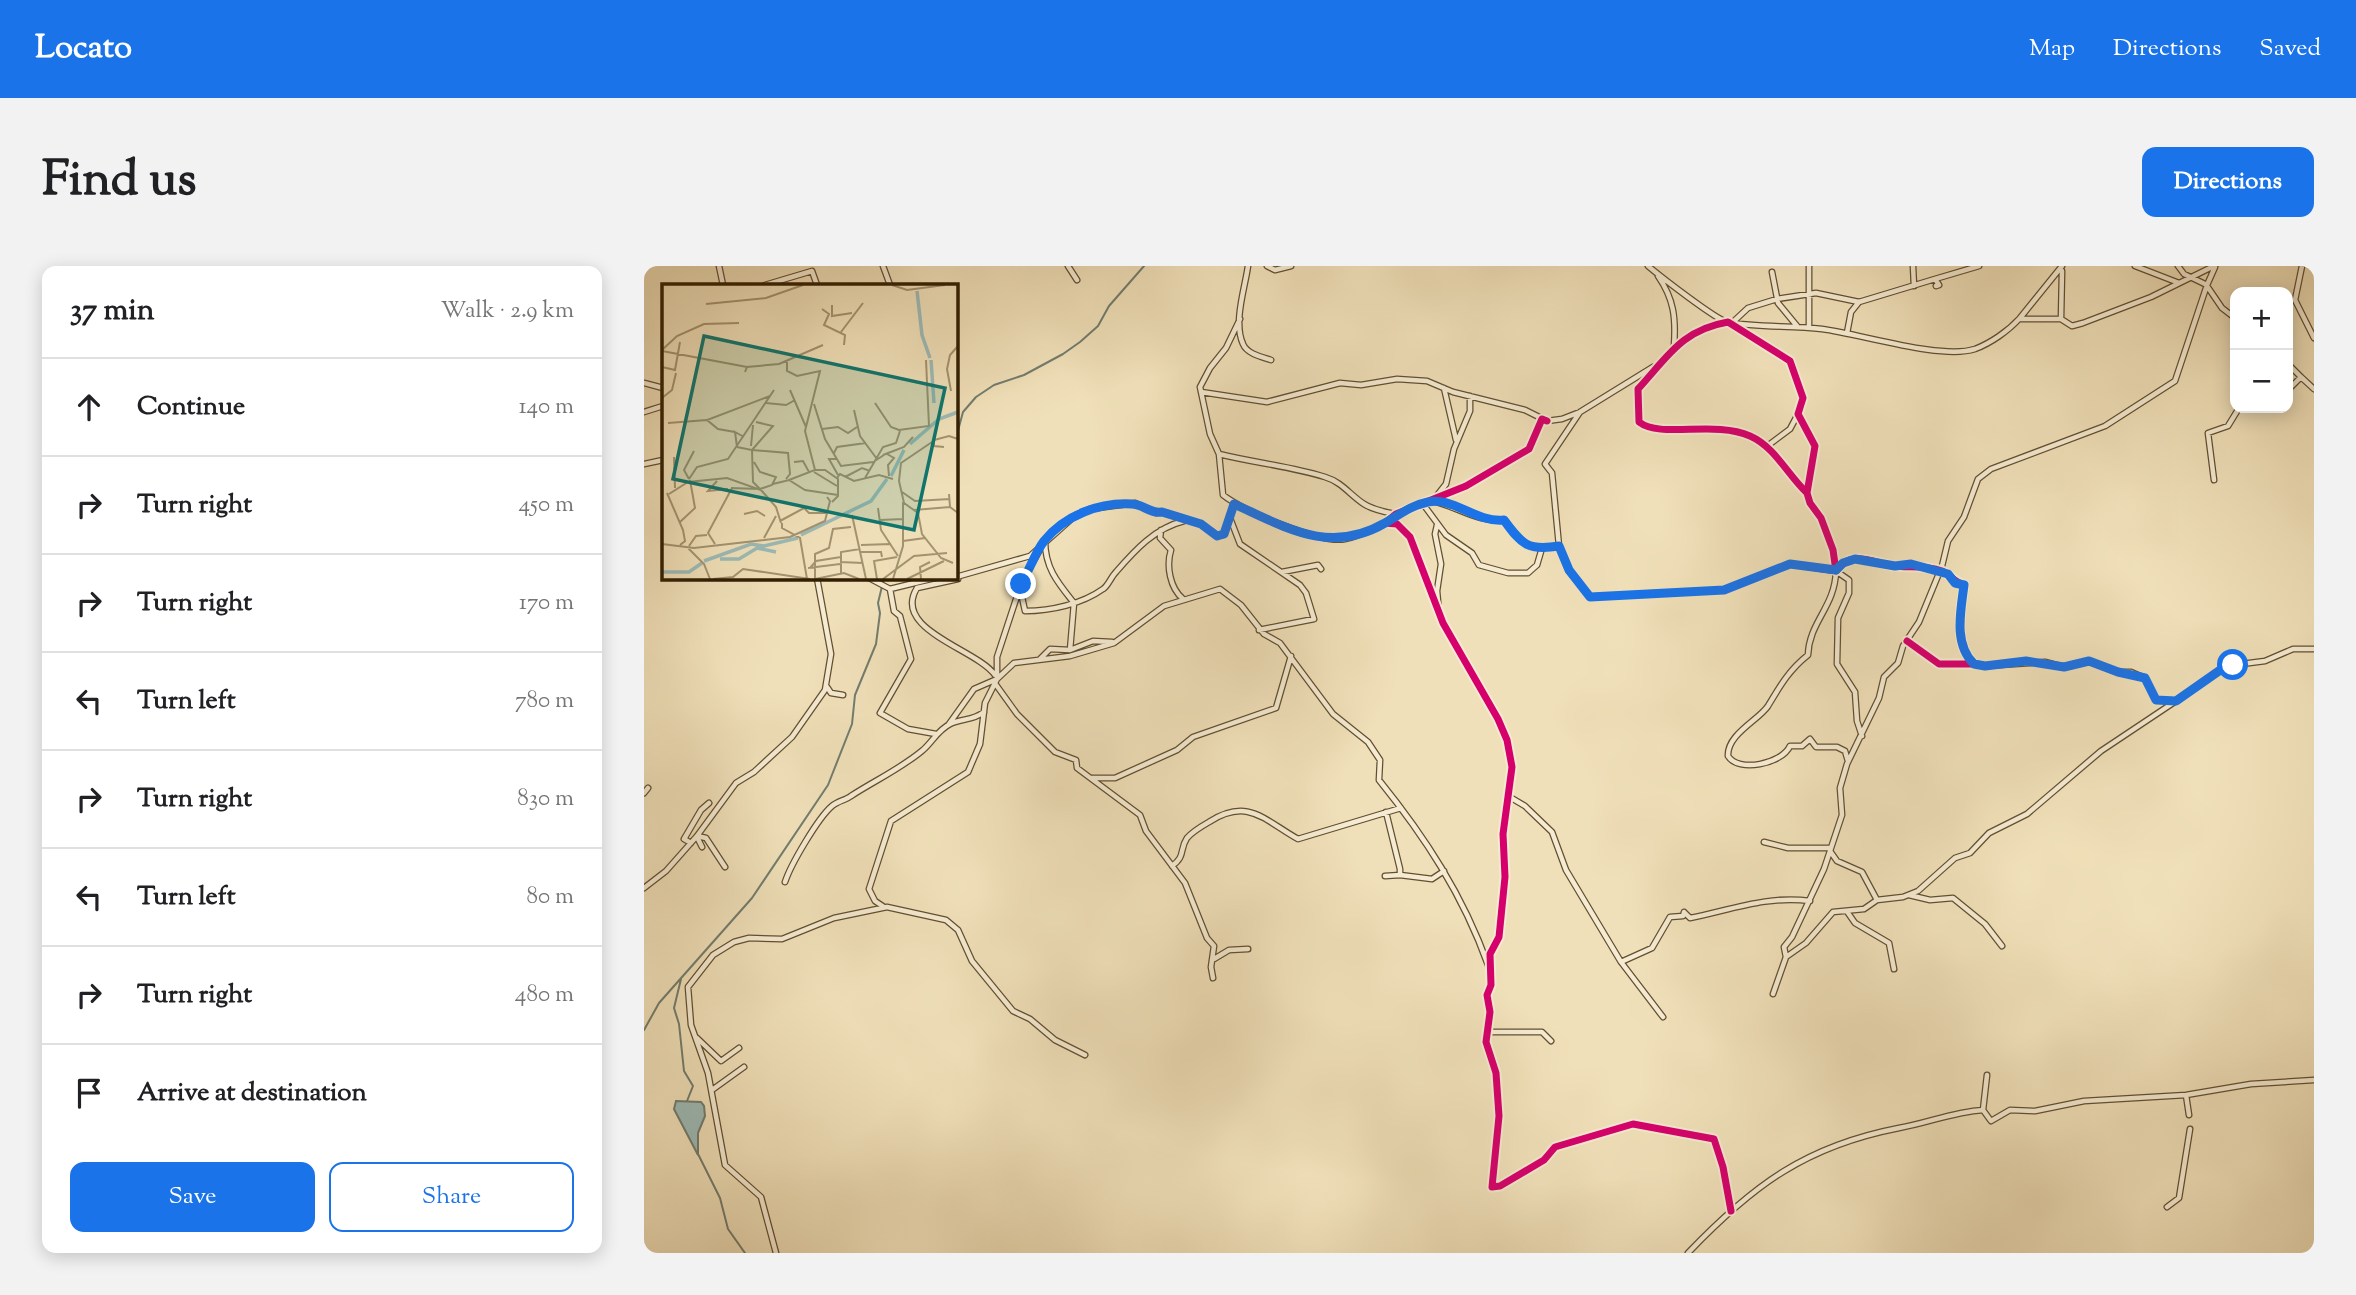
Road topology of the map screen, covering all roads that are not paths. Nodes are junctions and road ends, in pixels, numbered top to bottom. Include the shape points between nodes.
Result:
1 (719, 266) edge
2 (883, 266) edge
3 (1068, 266) edge
4 (1248, 266) edge
5 (1268, 266) edge
6 (1291, 266) edge
7 (1648, 266) edge
8 (1809, 266) edge
9 (1913, 266) edge
10 (1979, 266) edge
11 (2135, 266) edge
12 (2178, 266) edge
13 (2215, 266) edge
14 (2302, 266) edge
15 (2062, 268) edge
16 (1772, 272) dead end
17 (1656, 273) junction
18 (2193, 277) junction
19 (1935, 279) junction
20 (1077, 280) dead end
21 (2179, 283) junction
22 (723, 284) edge
23 (768, 284) edge
24 (817, 284) edge
25 (888, 284) edge
26 (2207, 285) junction
27 (1914, 286) junction
28 (1936, 286) dead end
29 (1809, 294) junction
30 (1777, 299) junction
31 (1858, 302) junction
32 (2230, 314) edge
33 (1240, 319) junction
34 (2019, 319) junction
35 (2061, 319) junction
36 (1730, 322) junction
37 (1797, 327) junction
38 (1809, 328) junction
39 (1847, 333) junction
40 (2314, 338) edge
41 (1674, 347) junction
42 (1271, 360) dead end
43 (1655, 365) junction
44 (2293, 369) edge
45 (2301, 377) junction
46 (644, 383) edge
47 (2293, 385) edge
48 (662, 388) edge
49 (1444, 388) junction
50 (2314, 389) edge
51 (1201, 393) junction
52 (1470, 396) junction
53 (662, 406) edge
54 (1580, 411) junction
55 (644, 412) edge
56 (2236, 413) edge
57 (1798, 414) junction
58 (1547, 421) junction
59 (1457, 444) junction
60 (1766, 447) junction
61 (1219, 454) junction
62 (662, 460) edge
63 (644, 464) edge
64 (2214, 480) dead end
65 (1807, 492) junction
66 (1432, 500) junction
67 (1234, 504) junction
68 (1423, 504) junction
69 (1396, 514) junction
70 (1230, 517) junction
71 (1185, 521) junction
72 (1385, 523) junction
73 (1438, 524) junction
74 (1161, 529) junction
75 (1045, 540) junction
76 (1559, 546) junction
77 (1542, 548) junction
78 (1321, 569) dead end
79 (1836, 570) junction
80 (1938, 570) junction
81 (1282, 572) junction
82 (957, 578) edge
83 (817, 579) edge
84 (871, 579) edge
85 (931, 579) edge
86 (953, 579) edge
87 (1020, 588) junction
88 (890, 589) junction
89 (1183, 599) junction
90 (1074, 603) junction
91 (1439, 612) junction
92 (1259, 630) junction
93 (1907, 640) junction
94 (1115, 642) junction
95 (2314, 649) edge
96 (1070, 650) junction
97 (1291, 656) junction
98 (1039, 660) junction
99 (1974, 664) junction
100 (996, 680) junction
101 (826, 687) junction
102 (843, 695) dead end
103 (2176, 701) junction
104 (985, 711) junction
105 (949, 724) junction
106 (936, 734) junction
107 (1862, 736) junction
108 (1848, 761) junction
109 (1090, 778) junction
110 (648, 788) dead end
111 (644, 793) edge
112 (1508, 796) junction
113 (709, 803) dead end
114 (1402, 808) junction
115 (1386, 812) junction
116 (697, 836) junction
117 (1764, 842) dead end
118 (691, 843) junction
119 (702, 847) dead end
120 (1830, 849) junction
121 (1172, 866) junction
122 (725, 867) dead end
123 (1444, 871) junction
124 (1400, 875) junction
125 (1385, 876) dead end
126 (785, 882) dead end
127 (644, 888) edge
128 (1908, 895) junction
129 (1877, 900) junction
130 (1810, 901) junction
131 (884, 908) junction
132 (1848, 913) junction
133 (2001, 946) dead end
134 (1248, 949) dead end
135 (1786, 957) junction
136 (1214, 959) junction
137 (1621, 962) junction
138 (1489, 969) junction
139 (1894, 969) dead end
140 (1213, 978) dead end
141 (1773, 994) dead end
142 (1663, 1017) dead end
143 (1488, 1032) junction
144 (695, 1036) junction
145 (1551, 1041) dead end
146 (739, 1048) dead end
147 (1085, 1055) dead end
148 (744, 1067) dead end
149 (1987, 1075) dead end
150 (2314, 1080) edge
151 (712, 1090) junction
152 (2186, 1096) junction
153 (1983, 1110) junction
154 (2189, 1115) dead end
155 (2190, 1129) dead end
156 (2167, 1207) dead end
157 (1731, 1211) junction
158 (776, 1253) edge
159 (1688, 1253) edge

1 - 22 street
2 - 25 street
3 - 20 street
4 - 33 street
5 - 6 street via 1275,270
7 - 17 street
8 - 29 street
9 - 27 street
10 - 19 street
11 - 21 street
12 - 18 street
13 - 18 street
13 - 26 street
14 - 40 street via 2295,300
15 - 34 street
15 - 35 street
16 - 30 street
17 - 36 street
17 - 41 street via 1673,298
18 - 21 street
18 - 26 street
19 - 27 street
19 - 28 street
21 - 35 street via 2083,323 2072,326
23 - 24 street via 812,271
26 - 32 street
26 - 80 street via 2175,381 2105,426 1978,479
27 - 31 street
29 - 30 street
29 - 31 street
29 - 38 street
30 - 36 street via 1748,308
30 - 37 street
31 - 39 street
33 - 42 street via 1243,345 1252,354
33 - 51 street via 1201,382
34 - 35 street
34 - 39 street via 1975,349 1957,351
36 - 37 street
36 - 41 street
36 - 57 street via 1790,361 1802,398
37 - 38 street
38 - 39 street
41 - 43 street
43 - 54 street
43 - 60 street via 1638,389 1639,422 1660,430 1722,427 1752,436
44 - 45 street
45 - 47 street
45 - 50 street
46 - 48 street
49 - 51 street via 1427,381 1398,379 1340,383 1266,402
49 - 52 street
49 - 59 street
51 - 61 street
52 - 58 street via 1525,410
52 - 59 street via 1470,411
53 - 55 street
54 - 58 street
54 - 76 street via 1545,464 1552,473
56 - 64 street via 2228,426 2208,433
57 - 60 street via 1790,429
57 - 65 street via 1815,446
58 - 66 street via 1542,419 1536,426 1529,449
59 - 66 street via 1446,484
60 - 65 street
61 - 67 street via 1223,495
61 - 69 street via 1269,461 1326,477 1352,491 1364,504
62 - 63 street
65 - 79 street via 1833,550
66 - 68 street
66 - 77 street via 1464,509 1476,518 1504,520 1522,544
67 - 70 street
67 - 72 street via 1318,538 1347,539
68 - 69 street
68 - 73 street
69 - 72 street
70 - 71 street via 1224,534 1217,536 1201,524
70 - 81 street via 1240,544
71 - 74 street
71 - 75 street via 1135,503 1111,505 1076,515
72 - 91 street via 1397,524 1410,537
73 - 77 street via 1472,553 1479,565 1508,573 1528,573
73 - 91 street
74 - 89 street via 1160,538 1171,550 1171,586
74 - 90 street via 1103,589
75 - 82 street via 1030,555
75 - 87 street
75 - 90 street via 1045,559 1052,575
76 - 77 street
76 - 79 street via 1569,570 1590,597 1724,590 1790,564
78 - 81 street via 1318,565
79 - 80 street via 1855,559
79 - 107 street via 1849,580 1849,593 1838,618 1837,664 1854,692
79 - 108 street via 1836,590 1814,626 1808,655 1785,675 1767,708 1735,737 1728,756 1738,764 1758,765 1810,739 1816,747 1845,751
80 - 93 street via 1919,622
80 - 99 street via 1964,585 1961,643
81 - 92 street via 1306,593 1314,620
83 - 101 street via 831,654
84 - 88 street
85 - 88 street
86 - 100 street via 917,588 911,597 912,611 921,625 986,665
87 - 90 street via 1026,611
87 - 100 street via 997,657
88 - 106 street via 911,659 880,713 908,729
89 - 92 street via 1220,589 1241,605
89 - 94 street via 1164,606
90 - 96 street
91 - 112 street via 1507,740 1512,767
92 - 97 street
93 - 99 street via 1938,664
93 - 107 street via 1898,663 1884,677
94 - 96 street via 1093,641
94 - 98 street
95 - 103 street via 2293,649 2265,662 2226,666
96 - 98 street via 1050,649
97 - 109 street via 1276,708 1193,737 1177,750 1115,778
97 - 114 street via 1333,714 1368,742 1380,760 1379,780
98 - 100 street via 1014,663
99 - 103 street via 2026,661 2064,667 2089,661 2145,678 2156,700
100 - 104 street
100 - 105 street via 974,689
100 - 109 street via 1017,714 1055,752 1076,760 1077,768
101 - 102 street
101 - 116 street via 792,737 736,783
103 - 128 street via 2101,751 2027,814 1989,834 1970,853 1955,858
104 - 105 street via 973,720
104 - 131 street via 980,744 968,772 891,821 869,888
105 - 106 street
106 - 126 street via 924,749 832,805 792,860
107 - 108 street
108 - 120 street via 1840,788 1842,815
109 - 121 street via 1140,815
110 - 111 street
112 - 137 street via 1552,832 1566,870
112 - 138 street via 1499,937 1490,954
113 - 118 street via 684,839
114 - 115 street
114 - 123 street
115 - 121 street via 1298,839 1260,814 1241,810 1221,814 1188,838 1181,859
115 - 124 street
116 - 118 street
116 - 119 street
116 - 122 street via 706,838
117 - 120 street
118 - 127 street
120 - 129 street via 1837,861 1862,872
120 - 130 street
121 - 136 street via 1185,883 1214,946
123 - 124 street via 1432,879
123 - 138 street
124 - 125 street
128 - 129 street
128 - 133 street via 1930,900 1953,898 1985,924
129 - 132 street
130 - 135 street via 1784,947
130 - 137 street via 1763,901 1690,918 1684,912 1670,917 1652,948
131 - 144 street via 834,918 782,939 734,942 713,955 688,987
131 - 147 street via 947,920 958,930 972,961 1013,1011
132 - 135 street via 1833,912 1806,943
132 - 139 street via 1855,923 1889,943
134 - 136 street via 1229,950
135 - 141 street
136 - 140 street via 1210,967
137 - 142 street
138 - 143 street
143 - 145 street via 1542,1032
143 - 157 street via 1499,1116 1493,1188 1544,1160 1555,1147 1633,1124 1714,1139
144 - 146 street via 721,1061
144 - 151 street
148 - 151 street
149 - 153 street
150 - 152 street via 2251,1084
151 - 158 street via 724,1166 761,1197
152 - 153 street via 2158,1094 2035,1111 2010,1110 1991,1121
152 - 154 street
153 - 157 street via 1851,1138 1773,1175
155 - 156 street via 2179,1198
157 - 159 street

